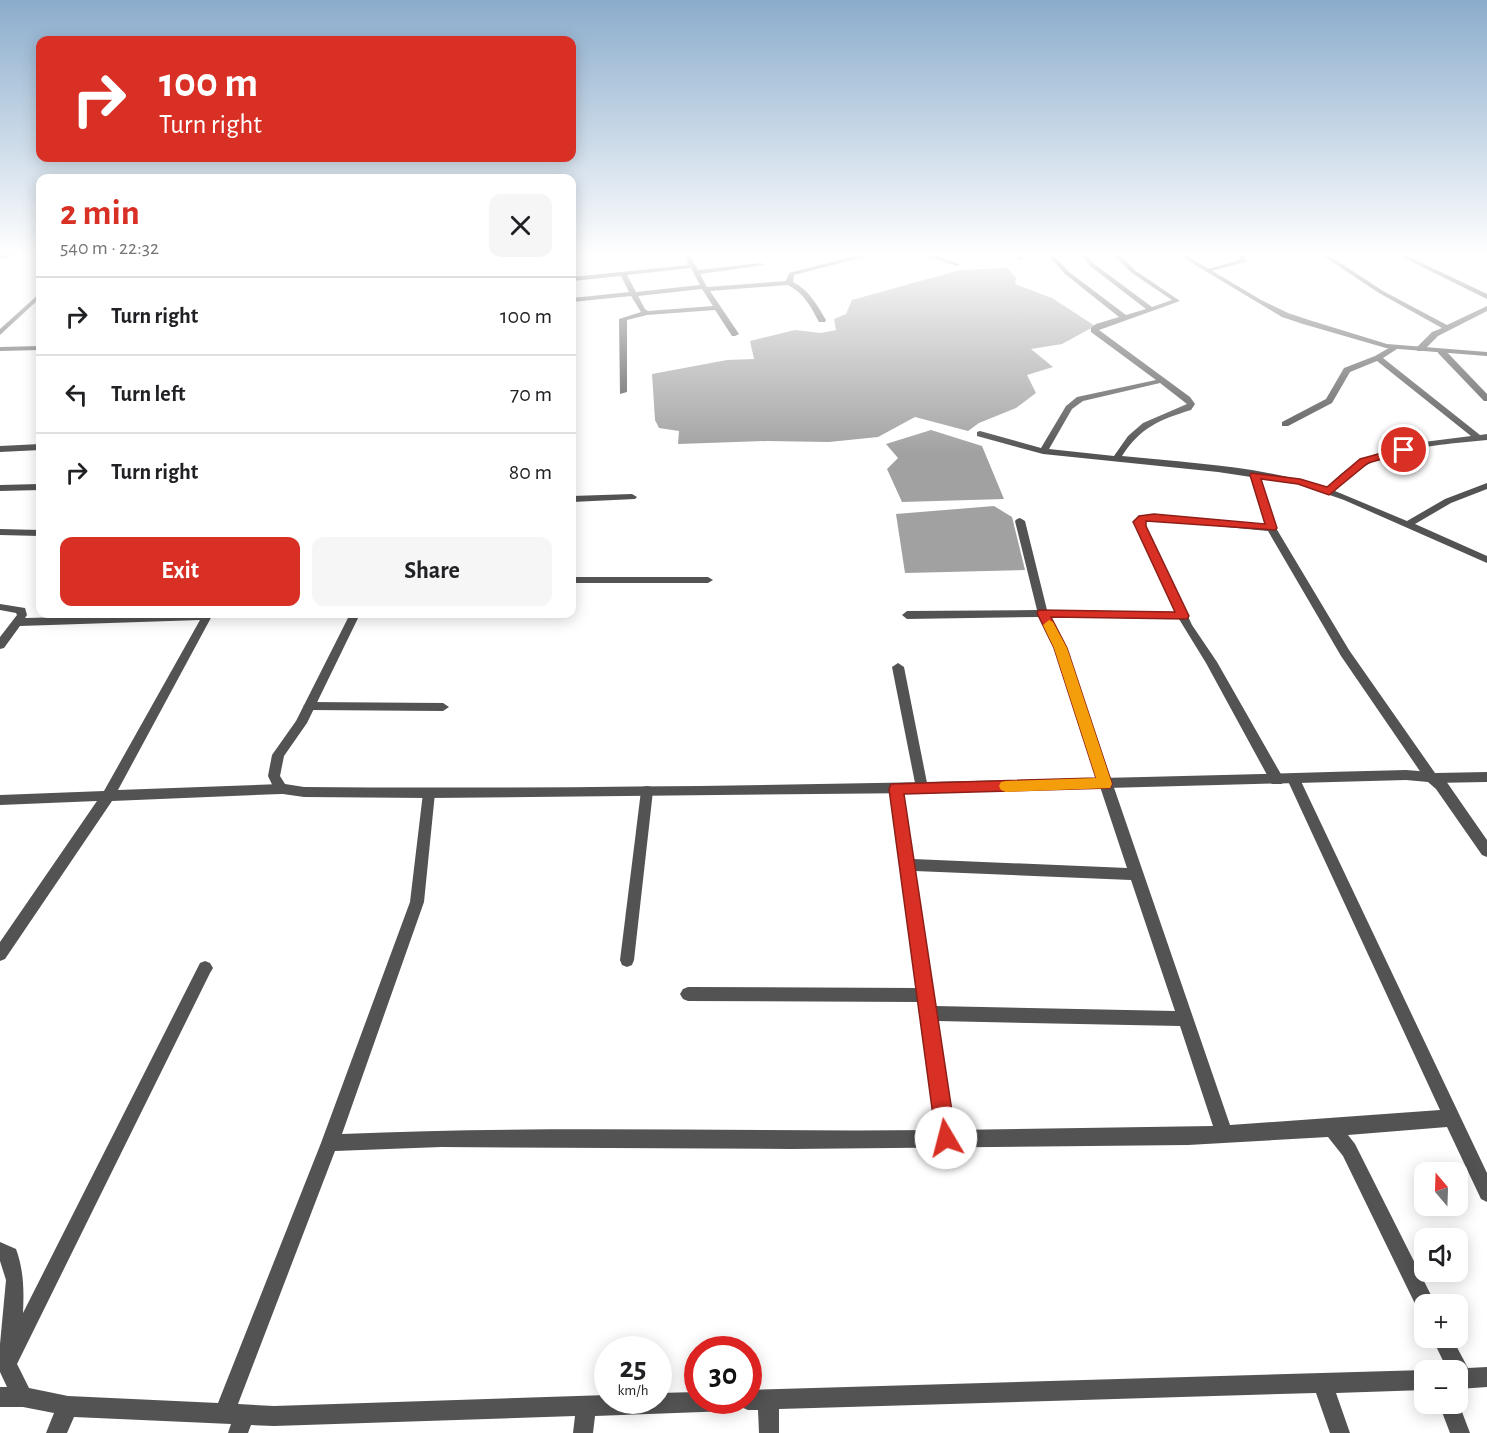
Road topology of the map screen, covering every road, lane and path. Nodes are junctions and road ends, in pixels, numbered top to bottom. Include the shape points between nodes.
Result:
1 (13, 321) edge
2 (623, 321) edge
3 (726, 321) edge
4 (1116, 321) edge
5 (1305, 321) edge
6 (1434, 321) edge
7 (1461, 321) edge
8 (1447, 328) junction
9 (0, 333) edge
10 (735, 334) dead end
11 (1394, 347) junction
12 (36, 348) edge
13 (0, 349) edge
14 (1420, 350) junction
15 (1441, 351) junction
16 (1487, 354) edge
17 (1378, 358) junction
18 (1161, 381) junction
19 (623, 392) dead end
20 (1487, 399) edge
21 (1285, 424) dead end
22 (980, 434) dead end
23 (1483, 438) edge
24 (36, 447) edge
25 (0, 449) edge
26 (1043, 451) junction
27 (1116, 459) junction
28 (1255, 475) junction
29 (1487, 486) edge
30 (36, 487) edge
31 (0, 488) edge
32 (1329, 492) junction
33 (632, 497) dead end
34 (576, 499) edge
35 (1020, 520) dead end
36 (1407, 525) junction
37 (1271, 528) junction
38 (0, 532) edge
39 (36, 533) edge
40 (1487, 560) edge
41 (576, 580) edge
42 (708, 580) dead end
43 (0, 607) edge
44 (1043, 613) junction
45 (907, 615) dead end
46 (1183, 616) junction
47 (153, 618) edge
48 (205, 618) edge
49 (353, 618) edge
50 (17, 622) junction
51 (0, 645) edge
52 (898, 667) dead end
53 (309, 706) junction
54 (442, 707) dead end
55 (1487, 777) edge
56 (1432, 778) junction
57 (1285, 780) junction
58 (1105, 784) junction
59 (922, 788) junction
60 (281, 789) junction
61 (896, 789) junction
62 (647, 792) junction
63 (429, 793) junction
64 (108, 796) junction
65 (0, 800) edge
66 (1487, 851) edge
67 (907, 865) junction
68 (1136, 874) junction
69 (0, 954) edge
70 (627, 960) dead end
71 (205, 968) dead end
72 (688, 994) dead end
73 (926, 995) junction
74 (928, 1013) junction
75 (1185, 1019) junction
76 (1451, 1118) junction
77 (1332, 1128) junction
78 (1224, 1134) junction
79 (946, 1138) junction
80 (330, 1143) junction
81 (1487, 1193) edge
82 (0, 1251) edge
83 (1421, 1294) edge
84 (7, 1365) junction
85 (1487, 1377) edge
86 (1468, 1378) edge
87 (1414, 1380) edge
88 (1323, 1383) junction
89 (0, 1397) edge
90 (23, 1397) junction
91 (762, 1400) edge
92 (684, 1403) edge
93 (68, 1406) junction
94 (586, 1406) junction
95 (762, 1412) edge
96 (1453, 1414) edge
97 (235, 1421) edge
98 (56, 1433) edge
99 (583, 1433) edge
100 (769, 1433) edge
101 (1340, 1433) edge
102 (1460, 1433) edge

1 - 9 street
2 - 19 street
3 - 10 street
4 - 18 street via 1094,330
5 - 11 street
6 - 8 street
7 - 8 street
8 - 14 street
11 - 14 street
11 - 17 street
12 - 13 street
14 - 15 street
15 - 16 street
15 - 20 street
17 - 21 street via 1347,370 1329,401
17 - 23 street
18 - 26 street via 1080,399 1069,408
18 - 27 street via 1191,404 1141,426
22 - 26 street
23 - 32 street via 1382,454 1364,461
24 - 25 street
26 - 27 street
27 - 28 street
28 - 32 street via 1300,482
28 - 37 street
29 - 36 street via 1448,501
30 - 31 street
32 - 36 street
33 - 34 street
35 - 44 street
36 - 40 street
37 - 46 street via 1154,517 1139,522
37 - 56 street via 1345,653
38 - 39 street
41 - 42 street
43 - 50 street via 21,610
44 - 45 street
44 - 46 street
44 - 58 street via 1060,648
46 - 57 street
47 - 50 street
48 - 64 street
49 - 53 street
50 - 51 street
52 - 59 street
53 - 54 street
53 - 60 street via 279,755 274,776
55 - 56 street
56 - 57 street via 1406,775
56 - 66 street via 1448,791
57 - 58 street
57 - 76 street
58 - 59 street
58 - 68 street
59 - 61 street
60 - 63 street
60 - 64 street
61 - 62 street
61 - 67 street
62 - 63 street
62 - 70 street
63 - 80 street via 417,902
64 - 65 street
64 - 69 street
67 - 68 street
67 - 73 street
68 - 75 street
71 - 84 street
72 - 73 street
73 - 74 street
74 - 75 street
74 - 79 street
75 - 78 street
76 - 77 street
76 - 81 street
77 - 78 street
77 - 83 street via 1349,1150
78 - 79 street
79 - 80 street via 441,1138
80 - 97 street
82 - 84 street via 9,1256 15,1280
84 - 90 street
85 - 86 street
87 - 88 street
88 - 91 street
88 - 101 street
89 - 90 street
90 - 93 street
92 - 94 street
93 - 97 street
93 - 98 street
94 - 97 street via 274,1416
94 - 99 street
95 - 100 street
96 - 102 street

